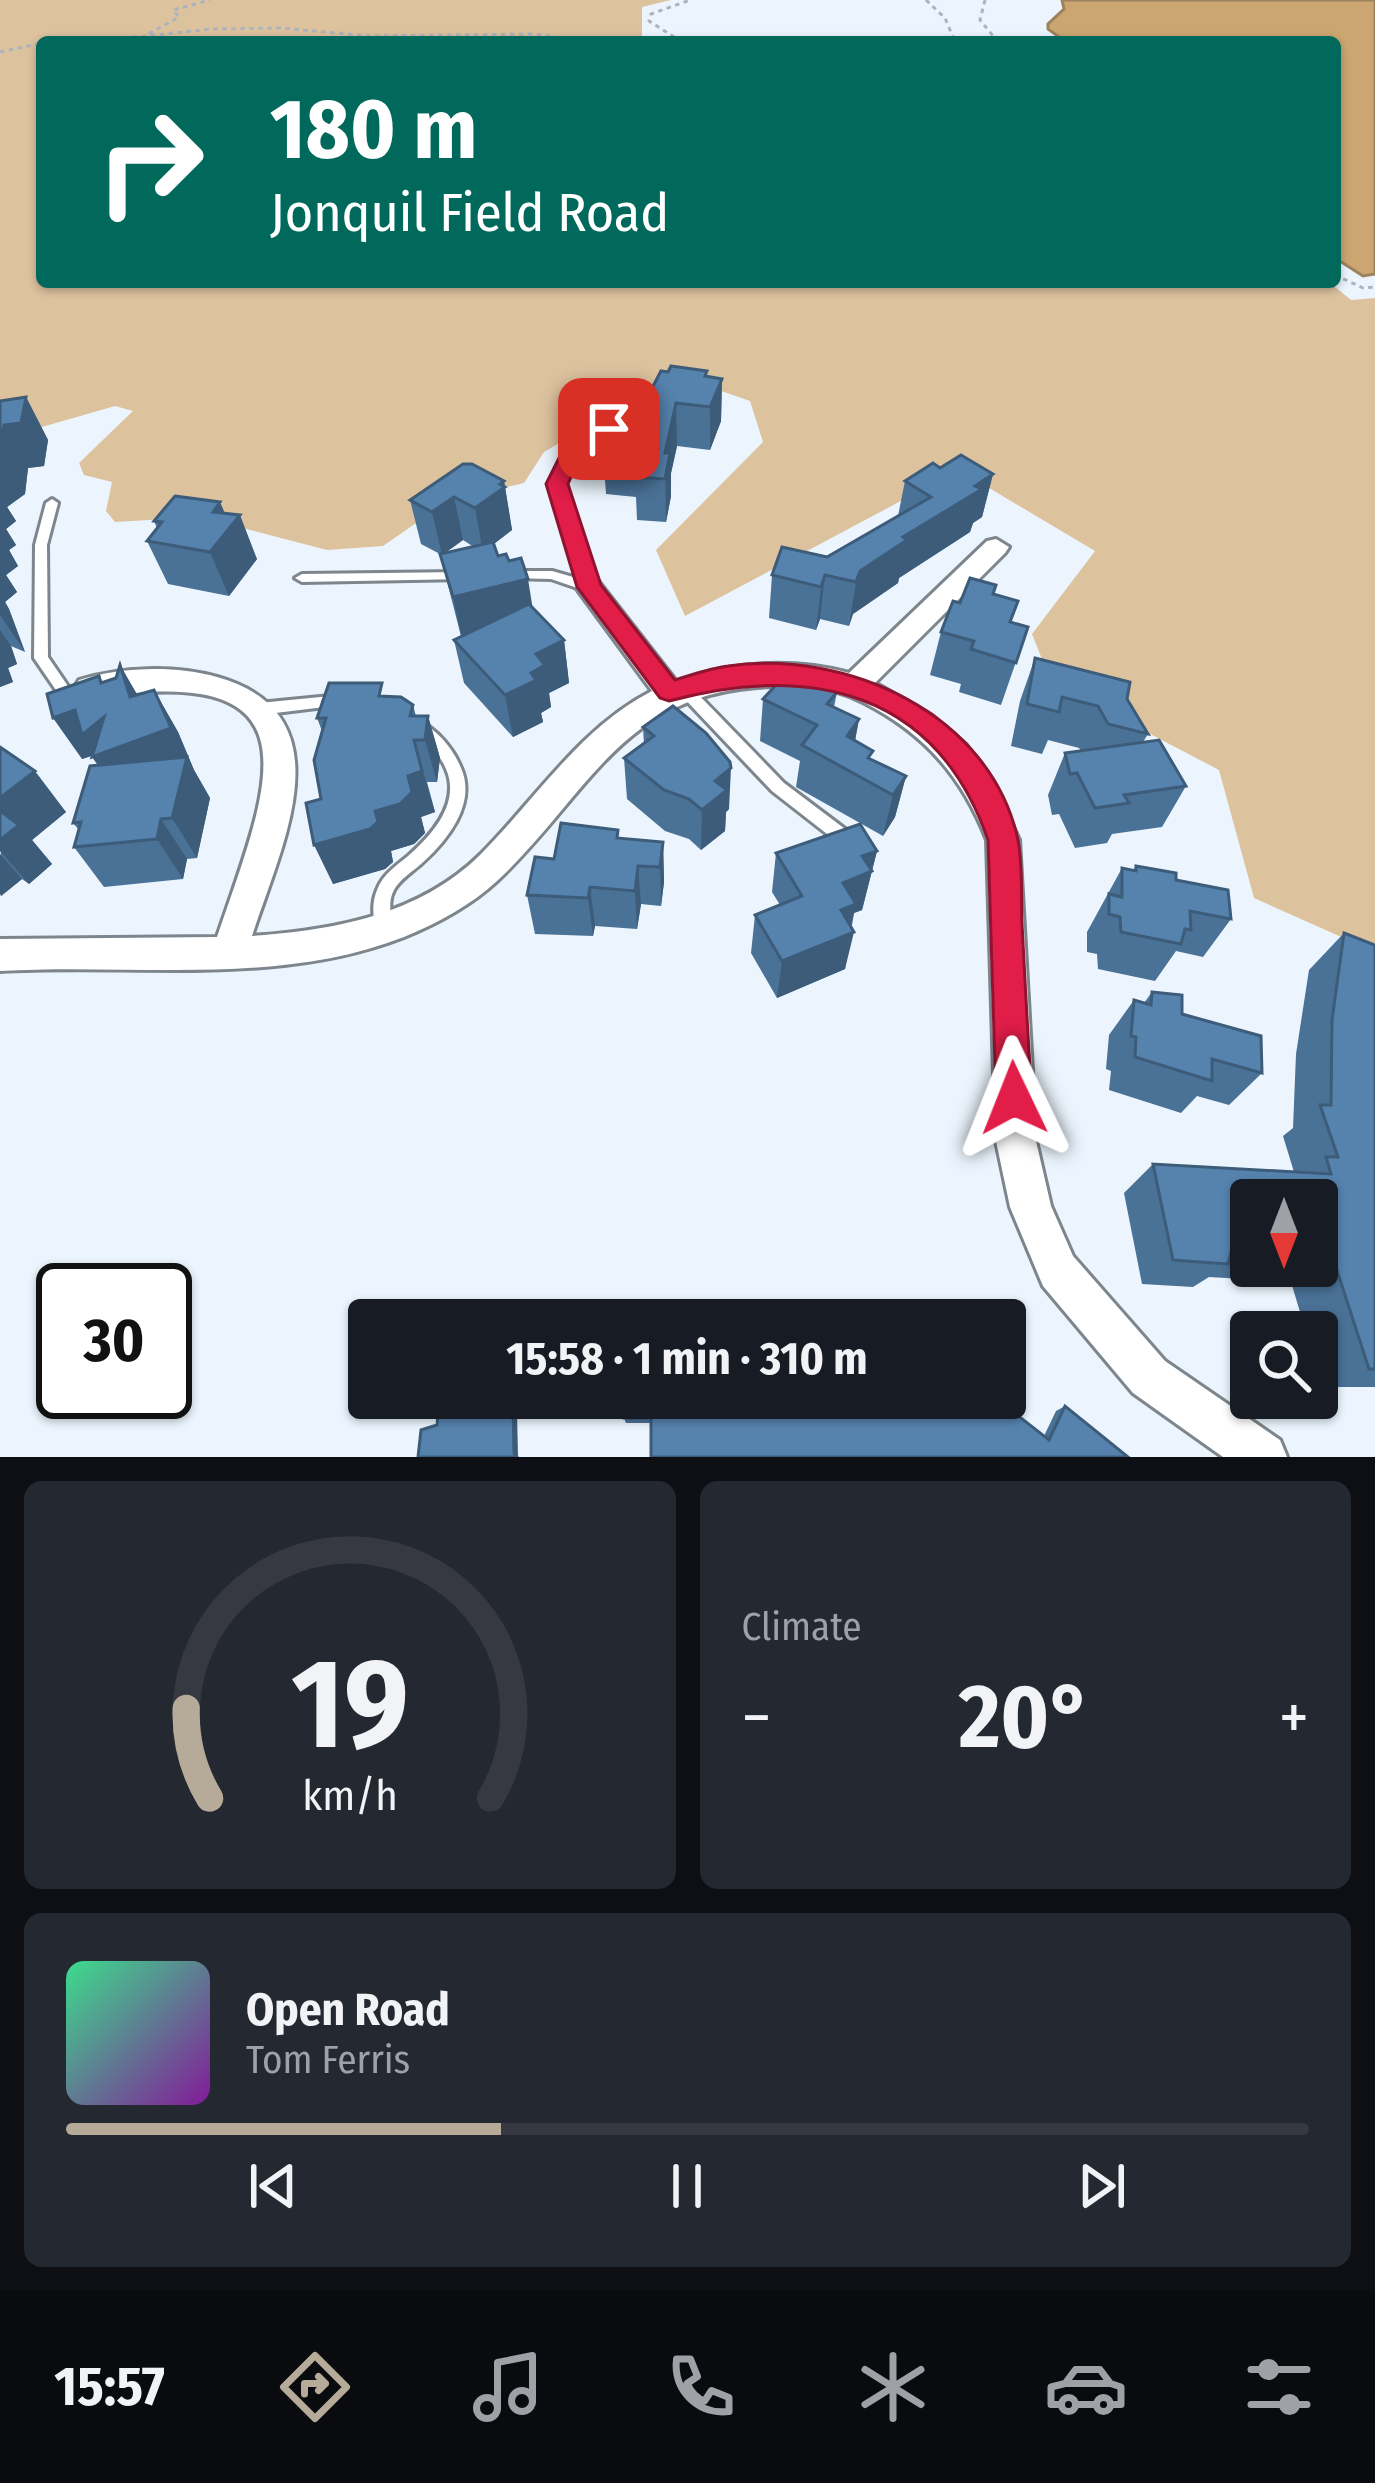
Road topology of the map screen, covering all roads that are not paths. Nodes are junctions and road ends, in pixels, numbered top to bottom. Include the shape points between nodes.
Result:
1 (635, 409) edge
2 (52, 503) dead end
3 (996, 547) dead end
4 (302, 578) dead end
5 (590, 587) junction
6 (855, 685) junction
7 (675, 689) junction
8 (65, 692) joint
9 (355, 699) edge
10 (259, 709) junction
11 (397, 710) edge
12 (860, 850) edge
13 (383, 930) junction
14 (230, 950) junction
15 (0, 955) edge
16 (1263, 1457) edge

1 - 5 lane via 567,463 557,484
2 - 8 lane via 41,545 41,658
3 - 6 street
4 - 5 lane via 552,575
5 - 7 street
6 - 7 street via 798,674 729,675
6 - 16 street via 911,713 956,750 987,796 1003,840 1016,1141 1031,1207 1058,1271 1149,1377
7 - 12 lane via 778,787
7 - 13 street via 592,751 484,872 438,906
8 - 10 street via 162,678 215,685
9 - 10 lane
10 - 14 street via 281,751 280,780
11 - 13 lane via 447,749 458,783 440,835 382,896
13 - 14 street via 323,945
14 - 15 street

